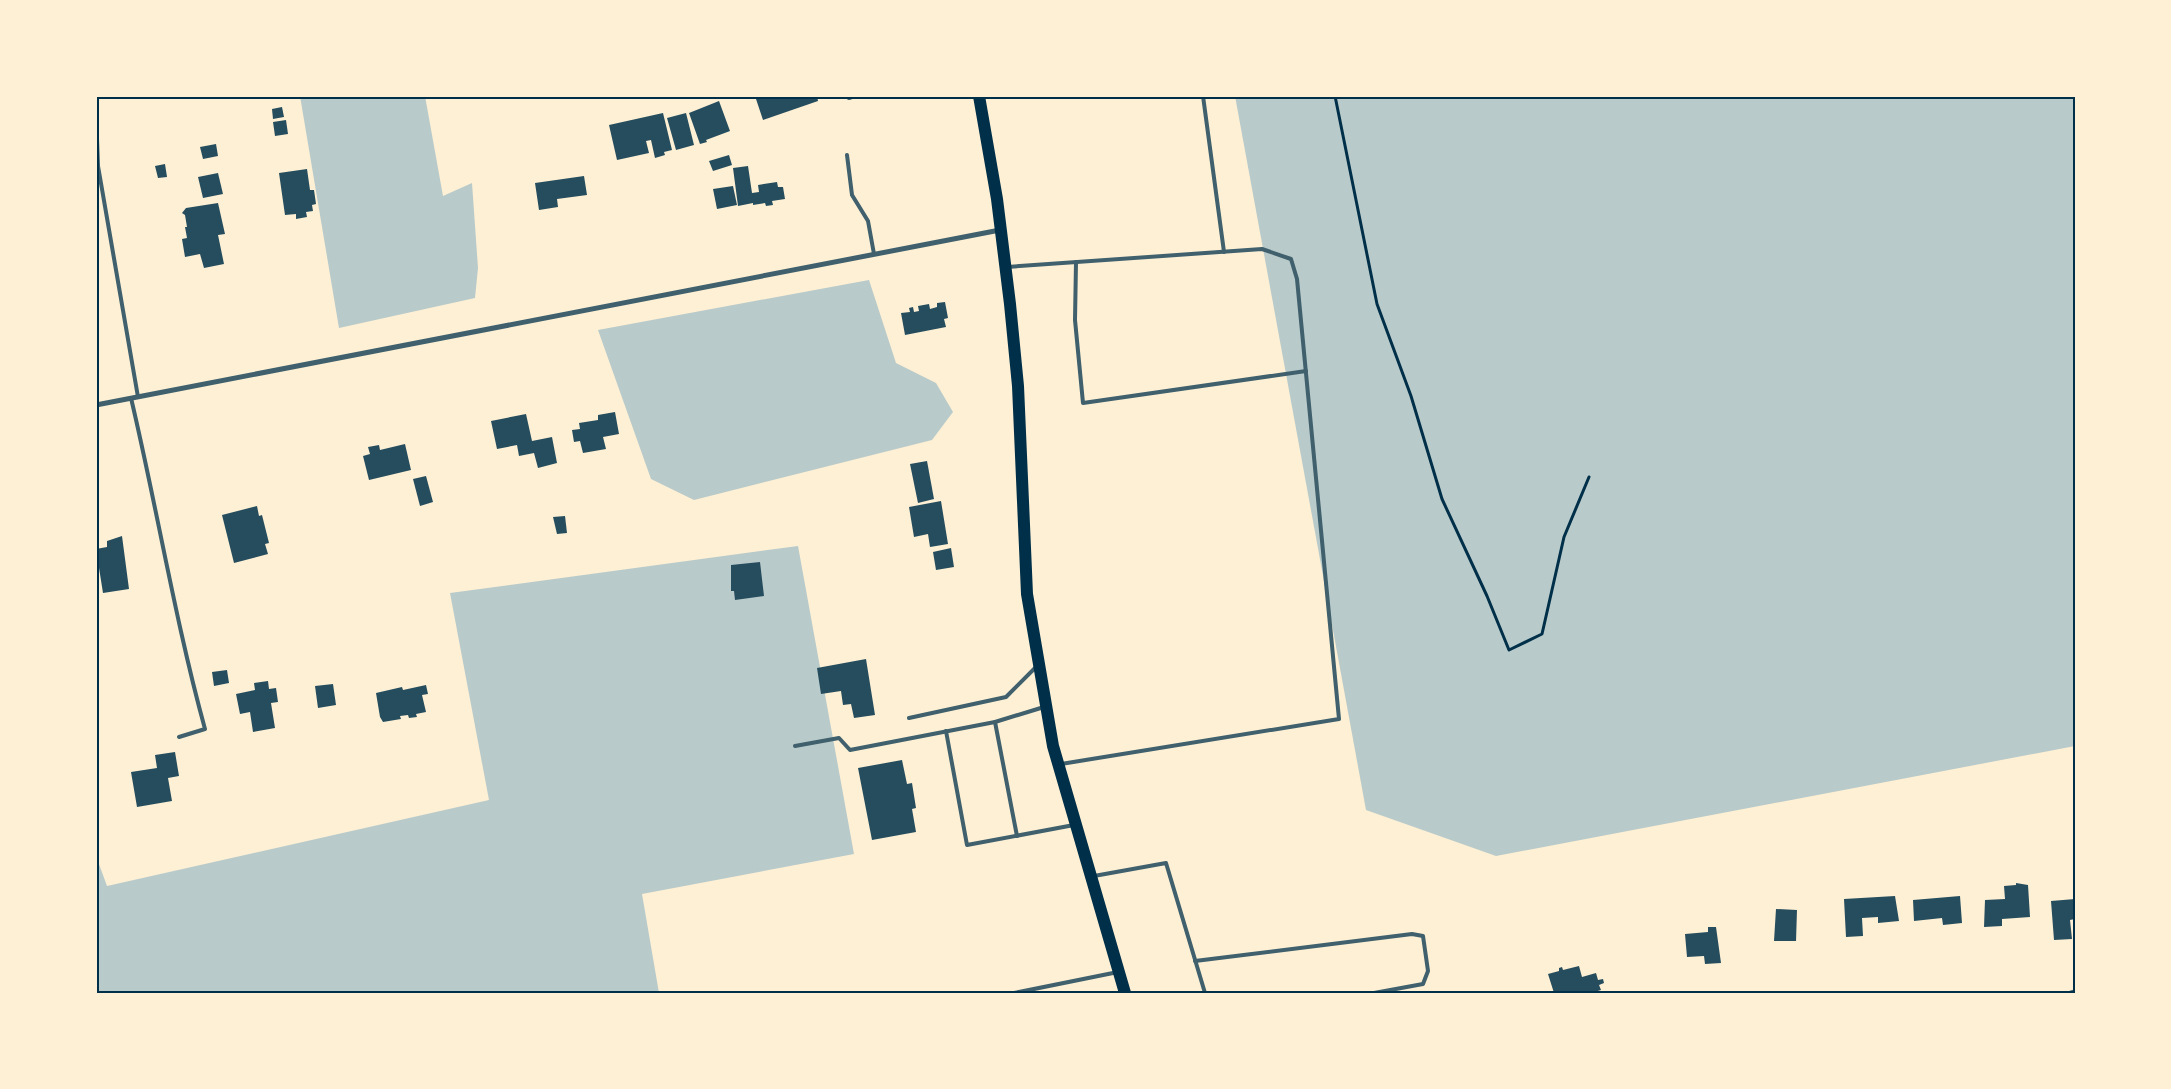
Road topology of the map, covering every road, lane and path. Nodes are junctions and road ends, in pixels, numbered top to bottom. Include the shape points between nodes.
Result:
1 (846, 96) edge
2 (855, 96) edge
3 (979, 96) edge
4 (1203, 96) edge
5 (1335, 96) edge
6 (96, 112) edge
7 (847, 155) dead end
8 (1000, 230) junction
9 (1224, 252) junction
10 (874, 254) junction
11 (1076, 262) junction
12 (1004, 267) junction
13 (1306, 371) junction
14 (138, 397) junction
15 (130, 398) junction
16 (96, 405) edge
17 (1589, 477) dead end
18 (1038, 664) junction
19 (1046, 706) junction
20 (909, 718) dead end
21 (995, 722) junction
22 (946, 731) junction
23 (179, 737) dead end
24 (795, 746) dead end
25 (1059, 764) junction
26 (1076, 825) junction
27 (1017, 836) junction
28 (1091, 877) junction
29 (1195, 961) junction
30 (1120, 972) junction
31 (2075, 992) edge
32 (1014, 993) edge
33 (1125, 993) edge
34 (1205, 993) edge
35 (1374, 993) edge
36 (2071, 993) edge

1 - 2 lane
3 - 8 main road via 998,199
4 - 9 lane
5 - 17 path via 1377,304 1411,396 1442,499 1509,650 1542,634 1564,538
6 - 14 lane via 98,166
7 - 10 lane via 852,195 868,220
8 - 10 street
8 - 12 main road
9 - 11 lane
9 - 13 lane via 1262,249 1291,259 1298,279
10 - 14 street
11 - 12 lane
11 - 13 lane via 1075,320 1084,403
12 - 18 main road via 1018,386 1027,594
13 - 25 lane via 1339,719
14 - 15 street
15 - 16 street
15 - 23 lane via 205,729
18 - 19 main road
18 - 20 lane via 1006,697
19 - 21 lane
19 - 25 main road
21 - 22 lane
21 - 27 lane
22 - 24 lane via 850,750 839,738
22 - 27 lane via 967,845
25 - 26 main road
26 - 27 lane
26 - 28 main road
28 - 29 lane via 1166,864
28 - 30 main road
29 - 34 lane
29 - 35 lane via 1412,934 1423,936 1428,971 1423,984
30 - 32 lane
30 - 33 main road
31 - 36 street

